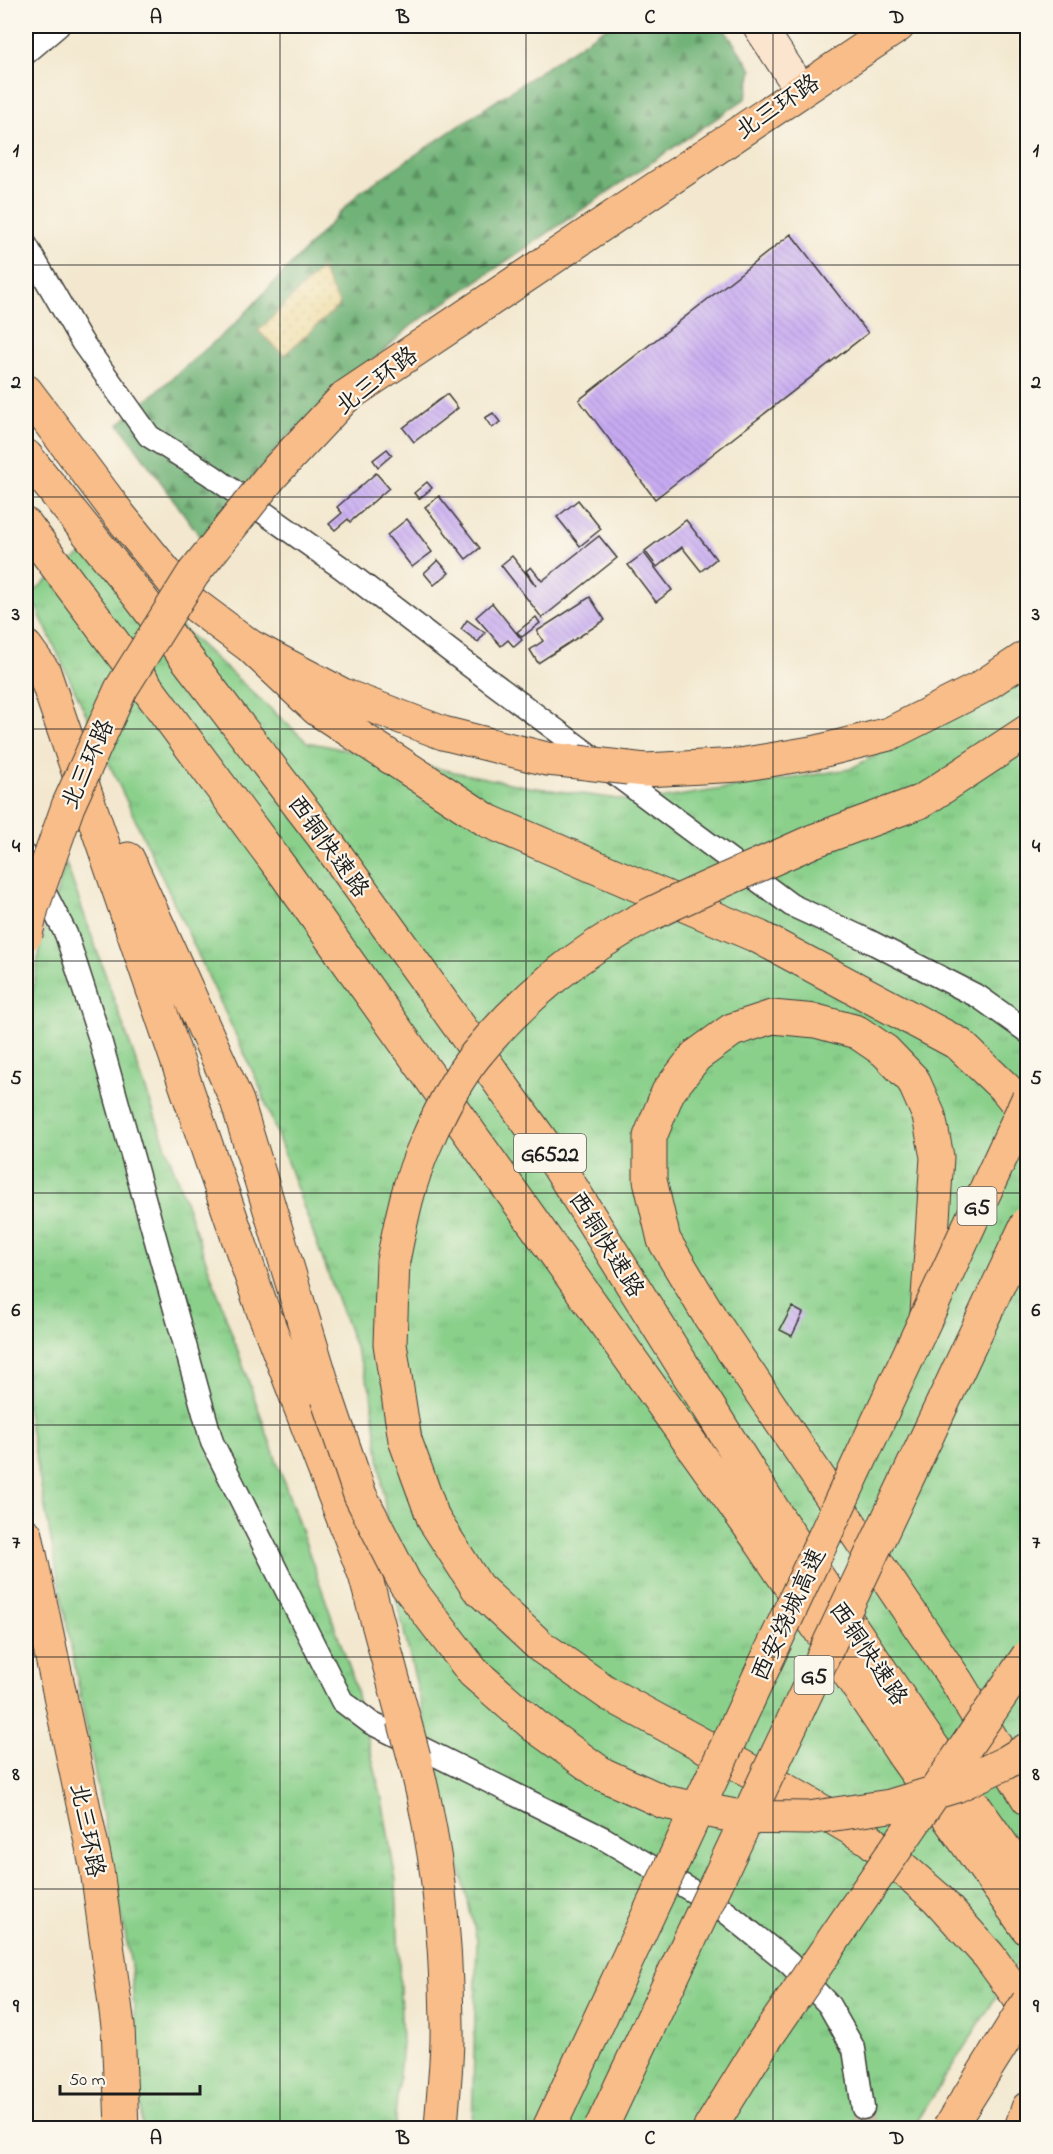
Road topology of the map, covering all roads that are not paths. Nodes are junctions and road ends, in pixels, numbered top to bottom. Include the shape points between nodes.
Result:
1 (58, 26) edge
2 (759, 26) edge
3 (898, 26) edge
4 (26, 53) edge
5 (801, 90) junction
6 (26, 245) edge
7 (26, 391) edge
8 (26, 456) edge
9 (26, 525) edge
10 (250, 646) junction
11 (1028, 656) edge
12 (35, 659) edge
13 (1028, 731) edge
14 (26, 856) edge
15 (26, 934) edge
16 (1028, 1032) edge
17 (1028, 1099) edge
18 (1028, 1116) edge
19 (1028, 1222) edge
20 (927, 1313) junction
21 (26, 1535) edge
22 (1028, 1656) edge
23 (1028, 1749) edge
24 (1028, 1799) edge
25 (1028, 1882) edge
26 (1028, 1929) edge
27 (1028, 2002) edge
28 (1028, 2010) edge
29 (863, 2108) tunnel mouth
30 (1028, 2108) edge
31 (122, 2128) edge
32 (441, 2128) edge
33 (549, 2128) edge
34 (601, 2128) edge
35 (710, 2128) edge
36 (949, 2128) edge
37 (1021, 2128) edge

1 - 4 street
2 - 5 street
3 - 5 highway, 北三环路
5 - 15 highway, 北三环路, bridge via 345,397 272,475 193,574 121,689 68,806
6 - 16 street via 82,342 149,436 342,568 791,905 979,997
7 - 10 highway via 187,598
8 - 25 highway, 西铜快速路 / G6522 via 322,836 548,1150 780,1521
9 - 26 highway, 西铜快速路 / G6522 via 297,891 760,1541 905,1757
10 - 11 highway, bridge via 343,695 443,733 547,759 645,770 740,765 818,752 889,734 980,688
10 - 18 highway via 317,709 488,820 759,937 959,1044
12 - 23 highway, bridge via 237,1101 360,1495 405,1583 473,1672 535,1726 602,1774 664,1802 740,1817 808,1818 890,1806 956,1786
12 - 32 highway, bridge via 261,1305 365,1575 424,1796 443,1925 447,2025
13 - 28 highway, bridge via 922,801 813,841 646,916 589,950 505,1022 474,1058 425,1144 404,1208 393,1261 390,1344 405,1440 434,1520 477,1587 540,1646 609,1694 870,1839 937,1898 988,1956
14 - 29 street via 66,934 99,1035 212,1442 342,1701 371,1723 603,1838 722,1908 789,1963 829,2005 854,2049
17 - 20 highway, 西安绕城高速 / G5, bridge
19 - 34 highway, 西安绕城高速 / G5, bridge
20 - 24 highway via 937,1157 929,1116 913,1080 885,1051 857,1032 816,1021 772,1017 732,1030 696,1056 668,1092 650,1137 650,1180 664,1240 710,1317 957,1682
20 - 33 highway, 西安绕城高速 / G5, bridge
21 - 31 highway, 北三环路 via 97,1870 118,2026
22 - 35 highway, bridge via 760,2047
27 - 36 highway, bridge
30 - 37 highway

